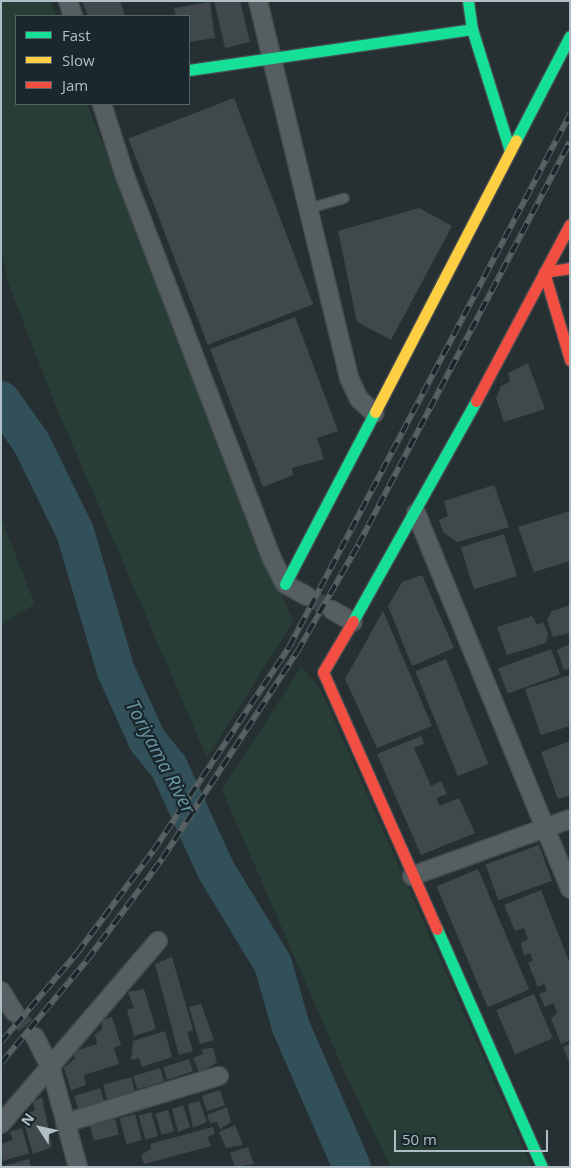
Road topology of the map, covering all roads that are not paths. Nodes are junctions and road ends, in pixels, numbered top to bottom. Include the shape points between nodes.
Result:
1 (68, 1) edge
2 (258, 1) edge
3 (468, 1) edge
4 (73, 15) edge
5 (472, 29) junction
6 (570, 36) edge
7 (272, 57) junction
8 (190, 70) edge
9 (102, 105) edge
10 (510, 152) junction
11 (344, 198) dead end
12 (308, 208) junction
13 (570, 224) edge
14 (570, 268) edge
15 (544, 272) junction
16 (570, 360) edge
17 (374, 413) junction
18 (416, 513) junction
19 (285, 584) junction
20 (307, 596) tunnel mouth
21 (332, 610) tunnel mouth
22 (353, 622) junction
23 (570, 819) edge
24 (545, 828) junction
25 (412, 876) junction
26 (570, 889) edge
27 (158, 941) dead end
28 (1, 991) edge
29 (14, 1012) tunnel mouth
30 (35, 1037) tunnel mouth
31 (51, 1069) junction
32 (220, 1076) dead end
33 (65, 1123) junction
34 (1, 1124) edge
35 (78, 1167) edge
36 (542, 1167) edge

1 - 4 street
2 - 7 street
3 - 5 street
5 - 7 street
5 - 10 street
6 - 10 street
7 - 8 street
7 - 12 street
9 - 19 street via 126,176
10 - 17 street
11 - 12 lane
12 - 17 street via 350,380 360,399
13 - 15 street
14 - 15 street
15 - 16 street
15 - 18 street
17 - 19 street
18 - 22 street
18 - 24 street
19 - 20 street
21 - 22 street
22 - 25 street via 323,672
23 - 24 street
24 - 25 street
24 - 26 street
25 - 36 street
27 - 31 street
28 - 29 street
30 - 31 street
31 - 33 street
31 - 34 street
32 - 33 street
33 - 35 street

